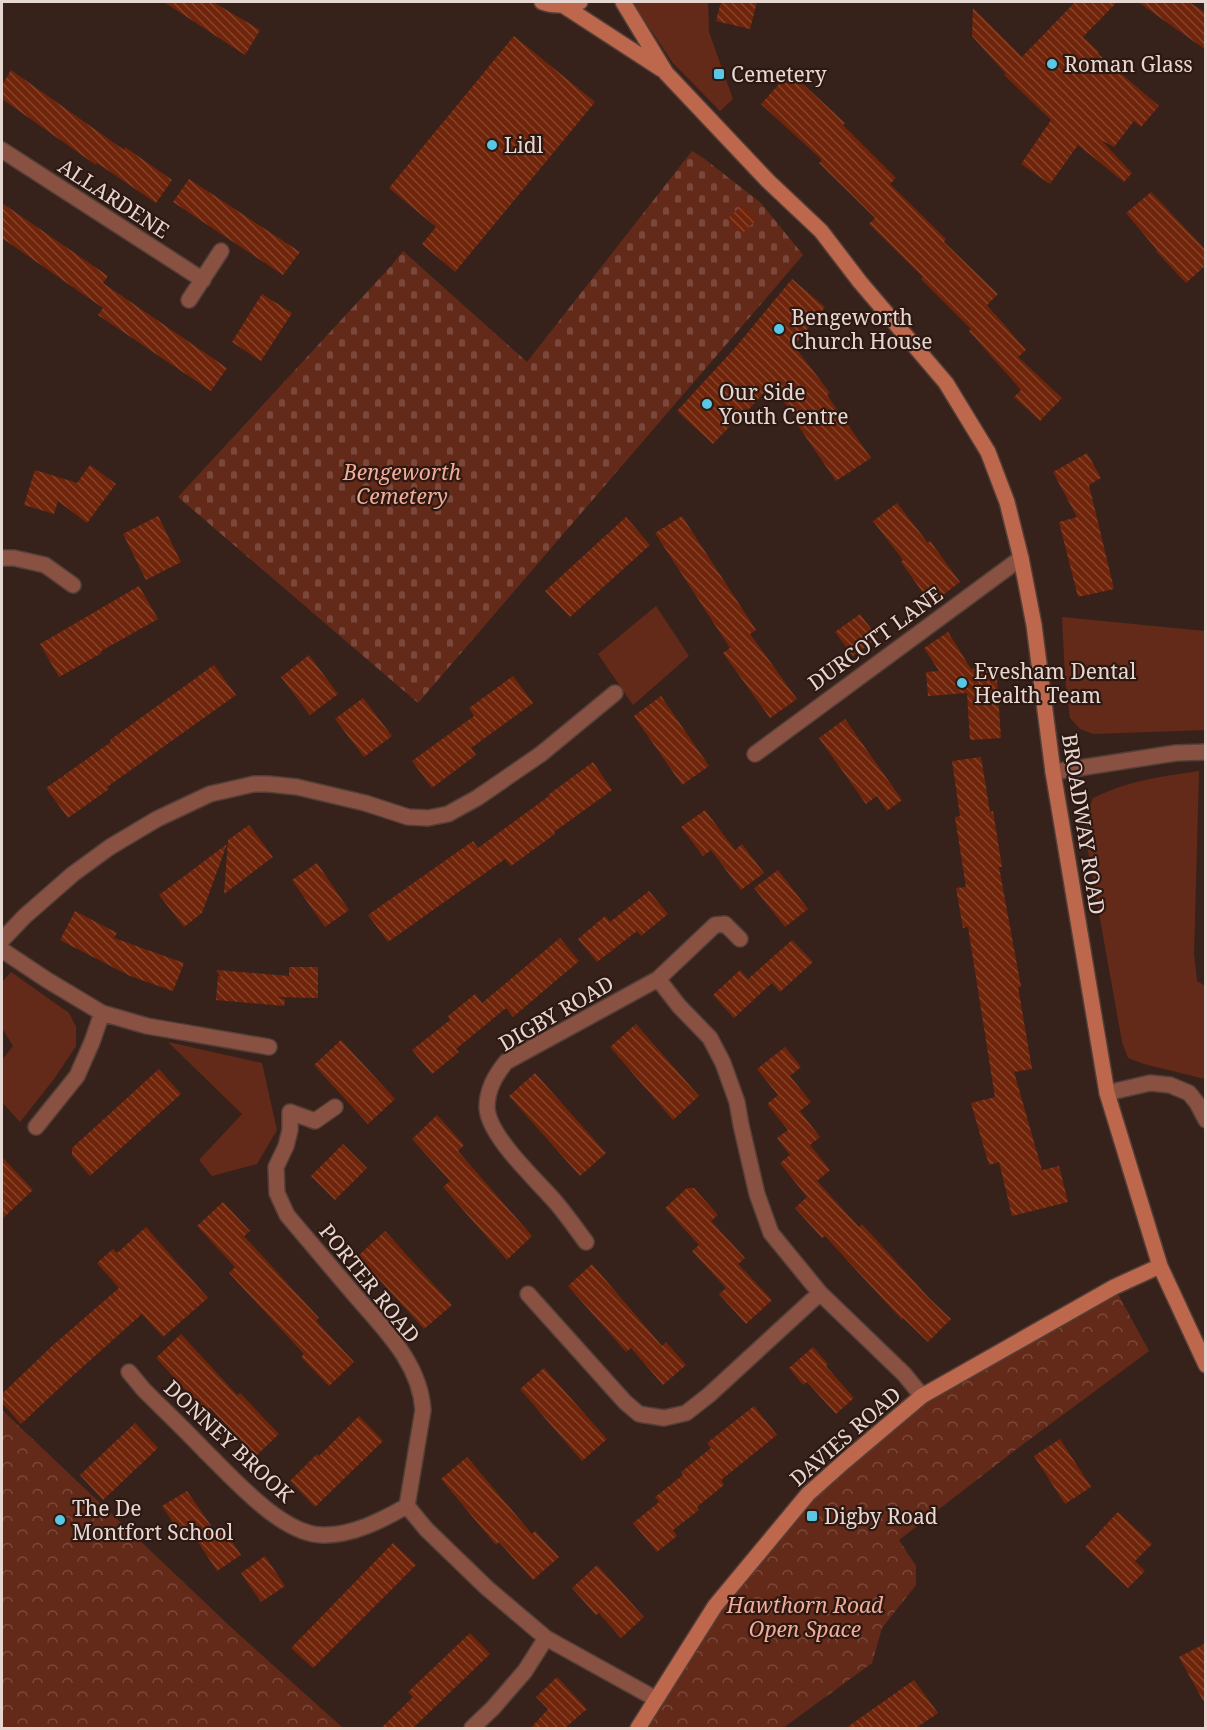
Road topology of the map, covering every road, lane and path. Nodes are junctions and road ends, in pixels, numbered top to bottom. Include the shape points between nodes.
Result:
1 (542, 2) edge
2 (580, 2) edge
3 (623, 2) edge
4 (564, 6) junction
5 (666, 73) junction
6 (2, 150) edge
7 (221, 252) dead end
8 (203, 280) junction
9 (189, 300) dead end
10 (2, 558) edge
11 (1021, 558) junction
12 (73, 585) dead end
13 (615, 693) dead end
14 (1206, 752) edge
15 (755, 754) dead end
16 (1053, 772) junction
17 (740, 939) dead end
18 (2, 940) edge
19 (2, 950) edge
20 (658, 978) junction
21 (102, 1013) junction
22 (269, 1047) dead end
23 (1107, 1093) junction
24 (335, 1107) dead end
25 (1206, 1120) edge
26 (36, 1127) dead end
27 (586, 1242) dead end
28 (1160, 1266) junction
29 (820, 1293) junction
30 (528, 1294) dead end
31 (1206, 1365) edge
32 (129, 1372) dead end
33 (922, 1396) junction
34 (407, 1506) junction
35 (546, 1638) junction
36 (656, 1699) junction
37 (472, 1728) edge
38 (638, 1728) edge

1 - 4 street
2 - 4 street
3 - 5 street, BROADWAY ROAD
4 - 5 street, BROADWAY ROAD
5 - 11 street, BROADWAY ROAD via 821,231 946,383 988,452 1007,502
6 - 8 street, ALLARDENE
7 - 8 street
8 - 9 street
10 - 12 street via 45,565
11 - 15 street, DURCOTT LANE
11 - 16 street, BROADWAY ROAD
13 - 18 street via 541,754 448,814 408,817 297,787 268,784 254,783 210,794 110,847 73,874
14 - 16 street
16 - 23 street, BROADWAY ROAD
17 - 20 street, DIGBY ROAD via 725,924 715,925
19 - 21 street
20 - 27 street, DIGBY ROAD via 506,1062 489,1090 487,1110 496,1132
20 - 29 street via 710,1038 723,1063 771,1233
21 - 22 street via 147,1026
21 - 26 street via 77,1076
23 - 25 street via 1150,1083 1170,1085 1189,1093
23 - 28 street, BROADWAY ROAD
24 - 34 street, PORTER ROAD via 315,1121 290,1112 286,1146 276,1167 277,1193 287,1215 396,1343 412,1368 422,1394 423,1410
28 - 31 street, BROADWAY ROAD
28 - 33 street, DAVIES ROAD via 1114,1287
29 - 30 street via 710,1395 686,1413 664,1418 639,1414 625,1402
29 - 33 street
32 - 34 street, DONNEY BROOK via 253,1498 302,1531 321,1536 347,1533
33 - 36 street, DAVIES ROAD via 808,1494 715,1606
34 - 35 street via 487,1588
35 - 36 street
35 - 37 street via 525,1671
36 - 38 street, DAVIES ROAD

